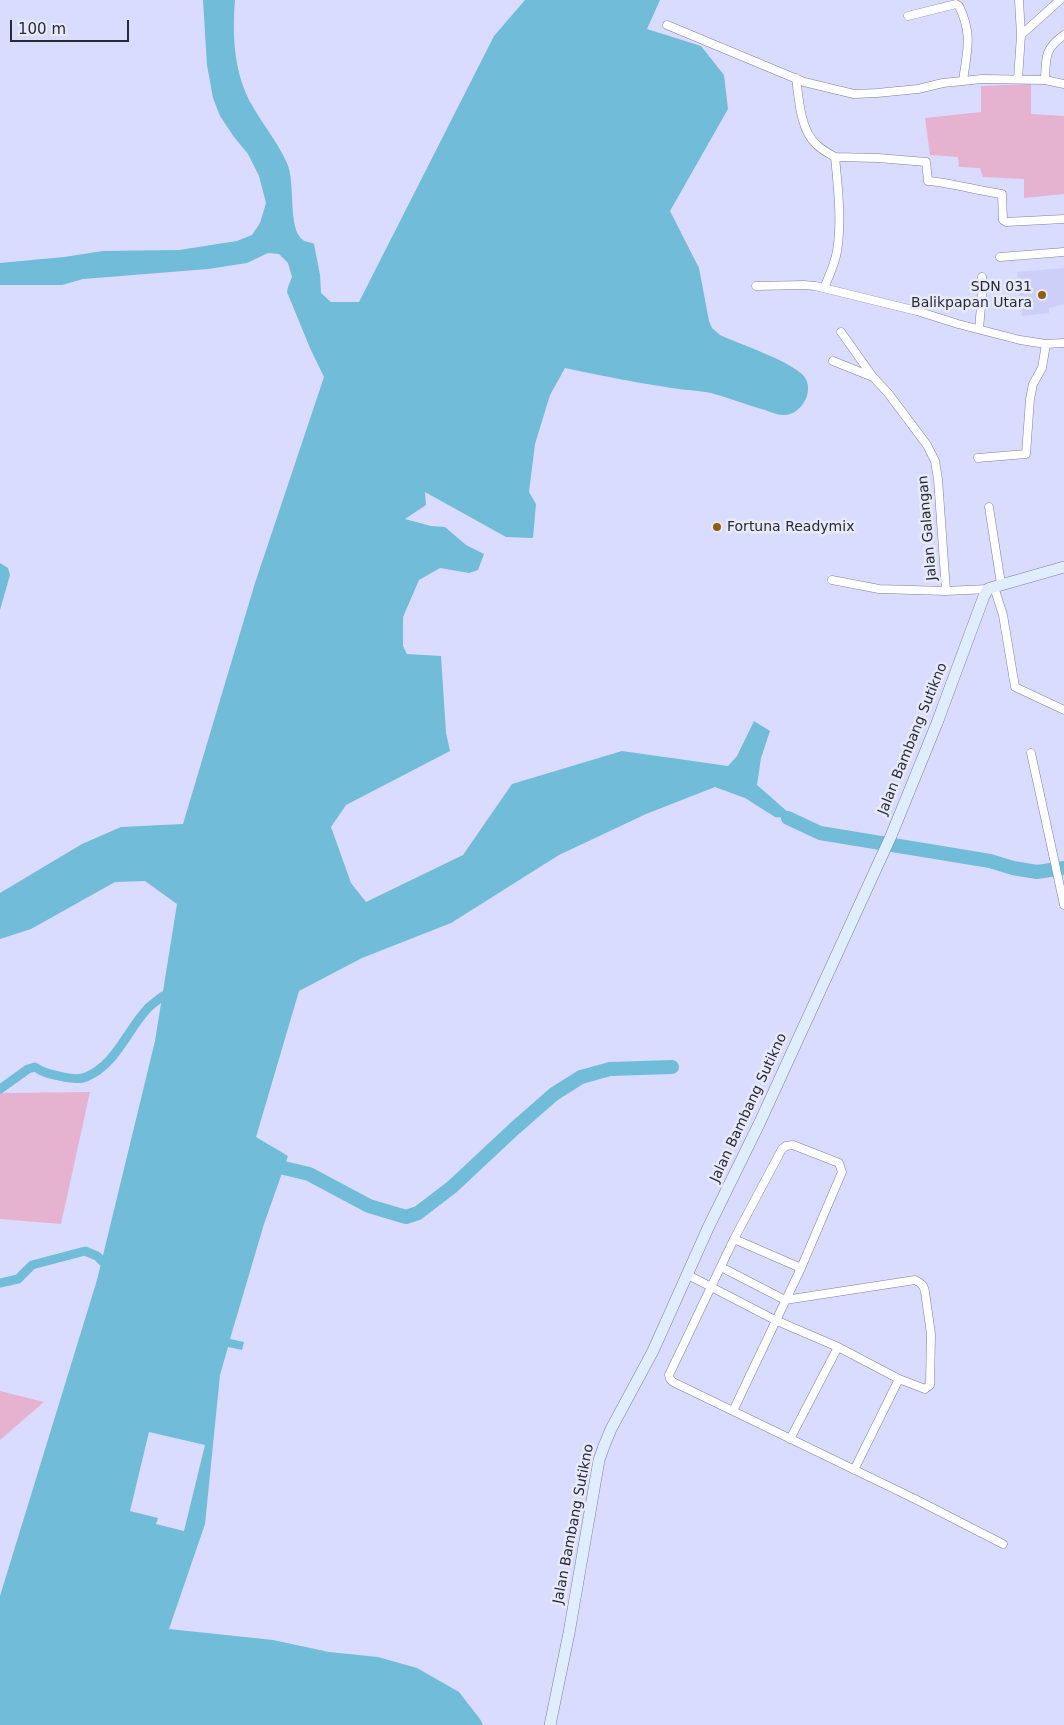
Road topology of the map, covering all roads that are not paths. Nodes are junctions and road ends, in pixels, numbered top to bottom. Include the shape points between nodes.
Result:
1 (1019, 0) edge
2 (1060, 0) edge
3 (908, 16) dead end
4 (667, 25) dead end
5 (1021, 35) junction
6 (1064, 35) edge
7 (796, 78) junction
8 (1018, 79) junction
9 (1045, 80) junction
10 (963, 81) junction
11 (1064, 84) edge
12 (835, 157) junction
13 (1064, 219) edge
14 (1064, 252) edge
15 (1000, 257) dead end
16 (982, 277) dead end
17 (756, 286) dead end
18 (824, 288) junction
19 (979, 329) junction
20 (840, 332) dead end
21 (1064, 342) edge
22 (1046, 344) junction
23 (834, 361) dead end
24 (873, 377) junction
25 (978, 458) dead end
26 (989, 507) dead end
27 (1064, 567) edge
28 (832, 580) dead end
29 (994, 587) junction
30 (946, 590) junction
31 (1064, 710) edge
32 (1031, 753) dead end
33 (1064, 905) edge
34 (734, 1239) junction
35 (721, 1267) junction
36 (800, 1268) junction
37 (688, 1275) junction
38 (711, 1286) junction
39 (785, 1300) junction
40 (775, 1320) junction
41 (838, 1348) junction
42 (899, 1380) junction
43 (732, 1411) junction
44 (790, 1439) junction
45 (854, 1470) junction
46 (1003, 1544) dead end
47 (550, 1725) edge

1 - 5 street
2 - 5 street
3 - 10 street via 956,4 959,6 969,40
4 - 7 street
5 - 8 street
6 - 9 street via 1048,50
7 - 10 street via 854,94 918,89
7 - 12 street via 807,131 815,143
8 - 9 street
8 - 10 street
9 - 11 street
12 - 13 street via 926,162 928,181 1002,194 1003,220 1006,222
12 - 18 street via 839,218 837,252
14 - 15 street
16 - 19 street
17 - 18 street via 804,284
18 - 19 street
19 - 22 street
20 - 24 street
21 - 22 street
22 - 25 street via 1042,368 1033,384 1030,399 1026,454
23 - 24 street, Jalan Galangan
24 - 30 street, Jalan Galangan via 927,445 934,461
26 - 29 street
27 - 29 street
28 - 30 street via 879,589
29 - 30 street
29 - 31 street via 1005,623 1015,687
29 - 37 street, Jalan Bambang Sutikno via 984,596 891,836
32 - 33 street
34 - 35 street
34 - 36 street
34 - 36 street via 782,1148 793,1145 839,1162 841,1177
35 - 38 street
35 - 39 street
36 - 39 street
37 - 38 street
37 - 47 street, Jalan Bambang Sutikno via 653,1351 611,1429 599,1460
38 - 40 street
38 - 43 street via 669,1378
39 - 40 street
39 - 42 street via 915,1280 920,1283 924,1286 931,1334 931,1383 925,1389
40 - 41 street
40 - 43 street
41 - 42 street
41 - 44 street
42 - 45 street
43 - 44 street
44 - 45 street
45 - 46 street

